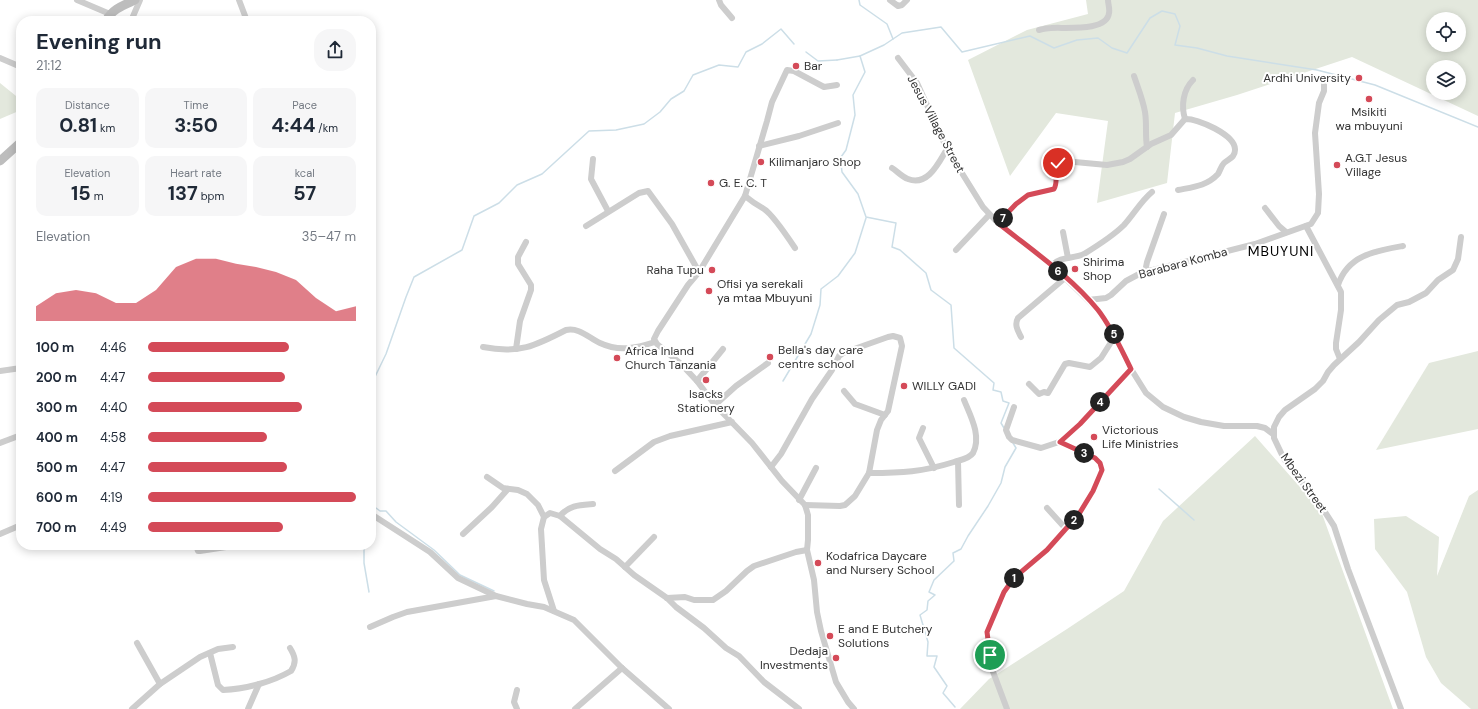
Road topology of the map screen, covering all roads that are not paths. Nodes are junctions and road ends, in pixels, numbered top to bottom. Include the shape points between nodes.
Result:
1 (77, 0) edge
2 (136, 0) edge
3 (140, 0) edge
4 (239, 0) edge
5 (719, 0) edge
6 (890, 0) edge
7 (907, 0) edge
8 (1108, 0) edge
9 (105, 16) edge
10 (110, 16) edge
11 (133, 16) edge
12 (244, 16) edge
13 (732, 18) dead end
14 (1039, 30) dead end
15 (898, 58) dead end
16 (1, 59) edge
17 (16, 65) edge
18 (1134, 76) dead end
19 (1193, 80) dead end
20 (1324, 83) dead end
21 (837, 85) dead end
22 (1185, 120) junction
23 (838, 123) dead end
24 (759, 146) junction
25 (16, 147) edge
26 (1147, 147) junction
27 (947, 149) junction
28 (593, 159) dead end
29 (0, 161) edge
30 (892, 168) dead end
31 (1178, 190) dead end
32 (1152, 192) dead end
33 (745, 196) junction
34 (1265, 208) dead end
35 (608, 211) junction
36 (1164, 214) dead end
37 (990, 215) junction
38 (998, 223) junction
39 (586, 226) dead end
40 (1306, 226) junction
41 (1063, 232) dead end
42 (1286, 232) junction
43 (1461, 236) dead end
44 (526, 242) dead end
45 (1403, 246) dead end
46 (795, 248) dead end
47 (956, 250) dead end
48 (1068, 258) junction
49 (1052, 265) junction
50 (699, 272) junction
51 (1148, 272) junction
52 (1065, 278) junction
53 (1338, 285) junction
54 (1088, 300) junction
55 (1115, 336) junction
56 (1021, 337) dead end
57 (655, 342) junction
58 (483, 347) dead end
59 (516, 349) junction
60 (723, 349) dead end
61 (1340, 358) junction
62 (768, 363) dead end
63 (16, 368) edge
64 (1131, 369) junction
65 (0, 370) edge
66 (697, 381) junction
67 (1029, 384) dead end
68 (844, 391) dead end
69 (964, 400) dead end
70 (715, 405) junction
71 (1014, 407) dead end
72 (885, 415) junction
73 (732, 422) junction
74 (923, 428) dead end
75 (1273, 434) junction
76 (16, 437) edge
77 (1060, 442) junction
78 (0, 443) edge
79 (958, 461) junction
80 (771, 467) junction
81 (816, 468) dead end
82 (934, 468) junction
83 (615, 471) dead end
84 (869, 473) junction
85 (487, 477) dead end
86 (508, 489) junction
87 (800, 500) junction
88 (593, 504) dead end
89 (805, 505) junction
90 (959, 505) dead end
91 (1047, 508) dead end
92 (560, 516) junction
93 (376, 517) edge
94 (544, 517) junction
95 (16, 527) edge
96 (1066, 529) junction
97 (0, 534) edge
98 (463, 534) dead end
99 (654, 537) dead end
100 (807, 550) junction
101 (625, 567) junction
102 (496, 596) junction
103 (667, 598) junction
104 (554, 611) junction
105 (370, 627) dead end
106 (137, 643) dead end
107 (233, 647) dead end
108 (290, 648) dead end
109 (210, 653) junction
110 (622, 668) junction
111 (160, 684) junction
112 (259, 684) junction
113 (517, 690) dead end
114 (132, 709) edge
115 (248, 709) edge
116 (517, 709) edge
117 (575, 709) edge
118 (669, 709) edge
119 (799, 709) edge
120 (854, 709) edge
121 (1007, 709) edge
122 (1401, 709) edge

1 - 9 street
2 - 10 street via 118,8
3 - 11 street
4 - 12 street
5 - 13 street
6 - 7 street via 898,6
8 - 14 street via 1109,13 1103,22 1078,28
15 - 27 street, Jesus Village Street via 917,83
16 - 17 street
18 - 26 street via 1146,113
19 - 22 street via 1185,93
20 - 40 street via 1315,133 1318,213
21 - 24 street via 824,87 794,71 787,70 772,102
22 - 26 street via 1171,135
22 - 31 street via 1200,121 1219,131 1233,144 1235,151 1213,178 1199,186
23 - 24 street
24 - 33 street
25 - 29 street
26 - 38 street via 1130,159 1111,164 1060,162 1055,168 1054,189 1028,195
27 - 30 street via 936,169 922,179 908,179
27 - 37 street, Jesus Village Street
28 - 35 street via 591,179
32 - 48 street via 1123,226 1083,254
33 - 46 street via 764,209
33 - 50 street
34 - 42 street
35 - 39 street
35 - 50 street via 639,193 648,191 672,224
36 - 51 street via 1147,262
37 - 38 street, Jesus Village Street
37 - 47 street
38 - 49 street, Jesus Village Street
40 - 42 street, Barabara Komba
40 - 53 street
41 - 48 street
42 - 51 street, Barabara Komba via 1255,244
43 - 61 street via 1458,259 1453,270 1438,280 1426,293 1390,310
44 - 59 street via 518,256 518,264 531,284 531,290 519,326
45 - 53 street via 1377,250 1357,260 1343,272
48 - 49 street via 1058,260
49 - 52 street, Jesus Village Street
50 - 57 street via 655,336
51 - 54 street, Barabara Komba via 1126,281 1106,298
52 - 54 street, Jesus Village Street
52 - 56 street via 1018,318 1017,328
53 - 61 street via 1342,301 1336,349
54 - 55 street, Jesus Village Street
55 - 64 street, Jesus Village Street
55 - 67 street via 1093,366 1065,364 1048,392 1039,394
57 - 59 street via 633,348 616,348 600,344 572,329 531,346
57 - 66 street
58 - 59 street
60 - 66 street
61 - 75 street via 1315,390 1286,410 1274,427
62 - 70 street
63 - 65 street
64 - 75 street, Jesus Village Street via 1155,402 1184,417 1224,426 1257,426
64 - 77 street
66 - 70 street
68 - 72 street via 855,404
69 - 79 street via 976,436 971,454
70 - 73 street
71 - 77 street via 1006,430 1012,440 1041,448
72 - 80 street via 902,346 900,338 893,336 839,356
72 - 84 street via 877,430
73 - 80 street
73 - 83 street via 659,440
74 - 82 street via 919,438
75 - 122 street, Mbezi Street via 1284,460 1334,526
76 - 78 street
77 - 96 street via 1095,458 1102,470 1079,514
79 - 82 street
79 - 90 street
80 - 87 street
81 - 87 street
82 - 84 street via 902,473
84 - 89 street via 855,496 845,505
85 - 86 street
86 - 94 street via 527,494 538,505
86 - 98 street
87 - 89 street
88 - 92 street via 574,506
89 - 100 street via 808,515
91 - 96 street
92 - 94 street via 550,513
92 - 101 street
93 - 102 street via 430,552 458,578
94 - 104 street via 541,529 544,580
95 - 97 street
96 - 121 street via 1047,550 1011,581 987,632 992,669
99 - 101 street
100 - 103 street via 754,566 714,599
100 - 120 street via 814,580 817,612 829,660 836,682
101 - 103 street
102 - 104 street via 544,606
102 - 105 street via 407,612
103 - 119 street
104 - 110 street via 574,620
106 - 111 street
107 - 109 street
108 - 112 street via 295,660 291,671
109 - 111 street
109 - 112 street via 218,685 223,690
110 - 117 street
110 - 118 street
111 - 114 street
112 - 115 street
113 - 116 street via 514,702

